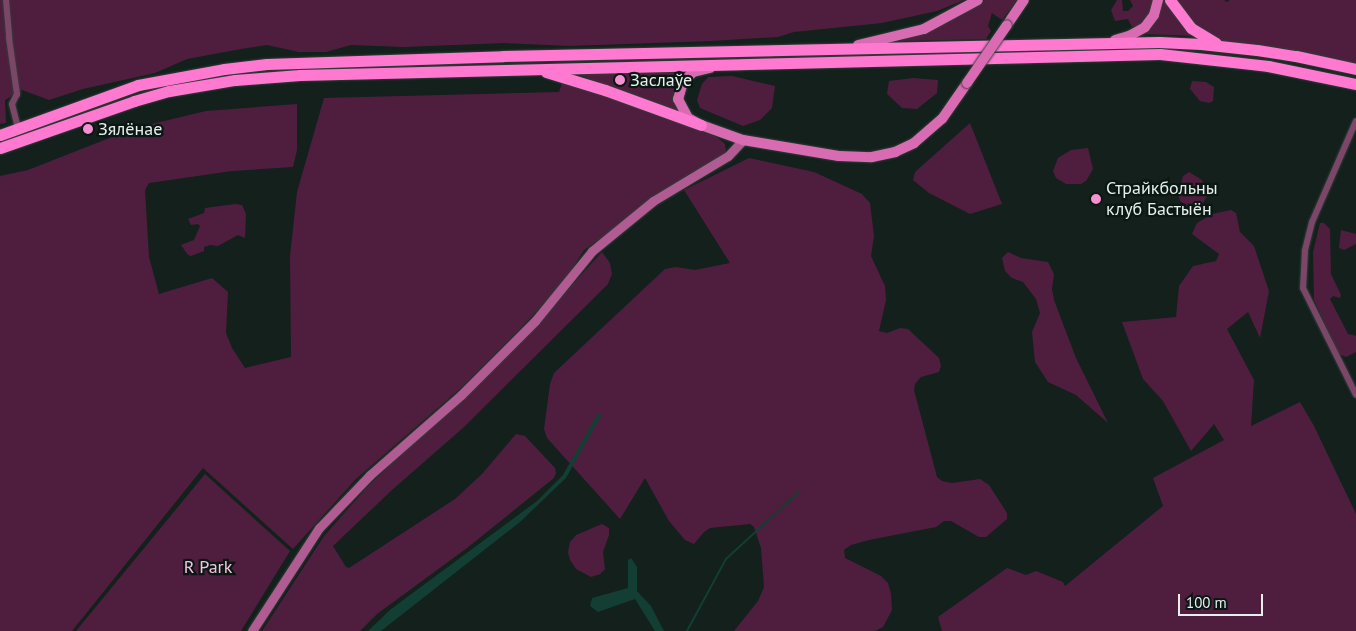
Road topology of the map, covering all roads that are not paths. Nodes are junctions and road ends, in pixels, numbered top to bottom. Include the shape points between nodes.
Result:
1 (6, 0) edge
2 (978, 0) edge
3 (1024, 0) edge
4 (1158, 0) edge
5 (1170, 0) edge
6 (1104, 43) junction
7 (1222, 46) junction
8 (824, 49) junction
9 (730, 65) junction
10 (527, 68) junction
11 (1356, 69) edge
12 (1338, 80) junction
13 (1356, 84) edge
14 (1356, 88) edge
15 (1356, 121) edge
16 (701, 125) junction
17 (18, 128) junction
18 (0, 135) edge
19 (743, 140) junction
20 (0, 148) edge
21 (1356, 394) edge
22 (252, 631) edge

1 - 17 street via 17,94 12,104
2 - 8 main road via 942,21 909,34
3 - 19 main road, bridge via 942,119 925,135 895,152 872,157 839,156
4 - 6 main road via 1154,15 1145,27 1129,36
5 - 7 highway via 1191,28
6 - 7 highway
6 - 8 highway
7 - 11 highway via 1296,56
8 - 17 highway via 267,64 138,85
9 - 10 highway
9 - 12 highway via 1160,54 1268,66
9 - 16 main road via 693,72 683,82 678,99 681,108 688,118
10 - 16 highway via 564,76
10 - 20 highway via 309,74 235,80 134,100
12 - 13 highway
12 - 14 highway
15 - 21 street via 1312,222 1305,251 1303,288
16 - 19 main road
17 - 18 highway
19 - 22 street via 728,156 653,201 592,251 528,328 461,395 370,475 319,528

